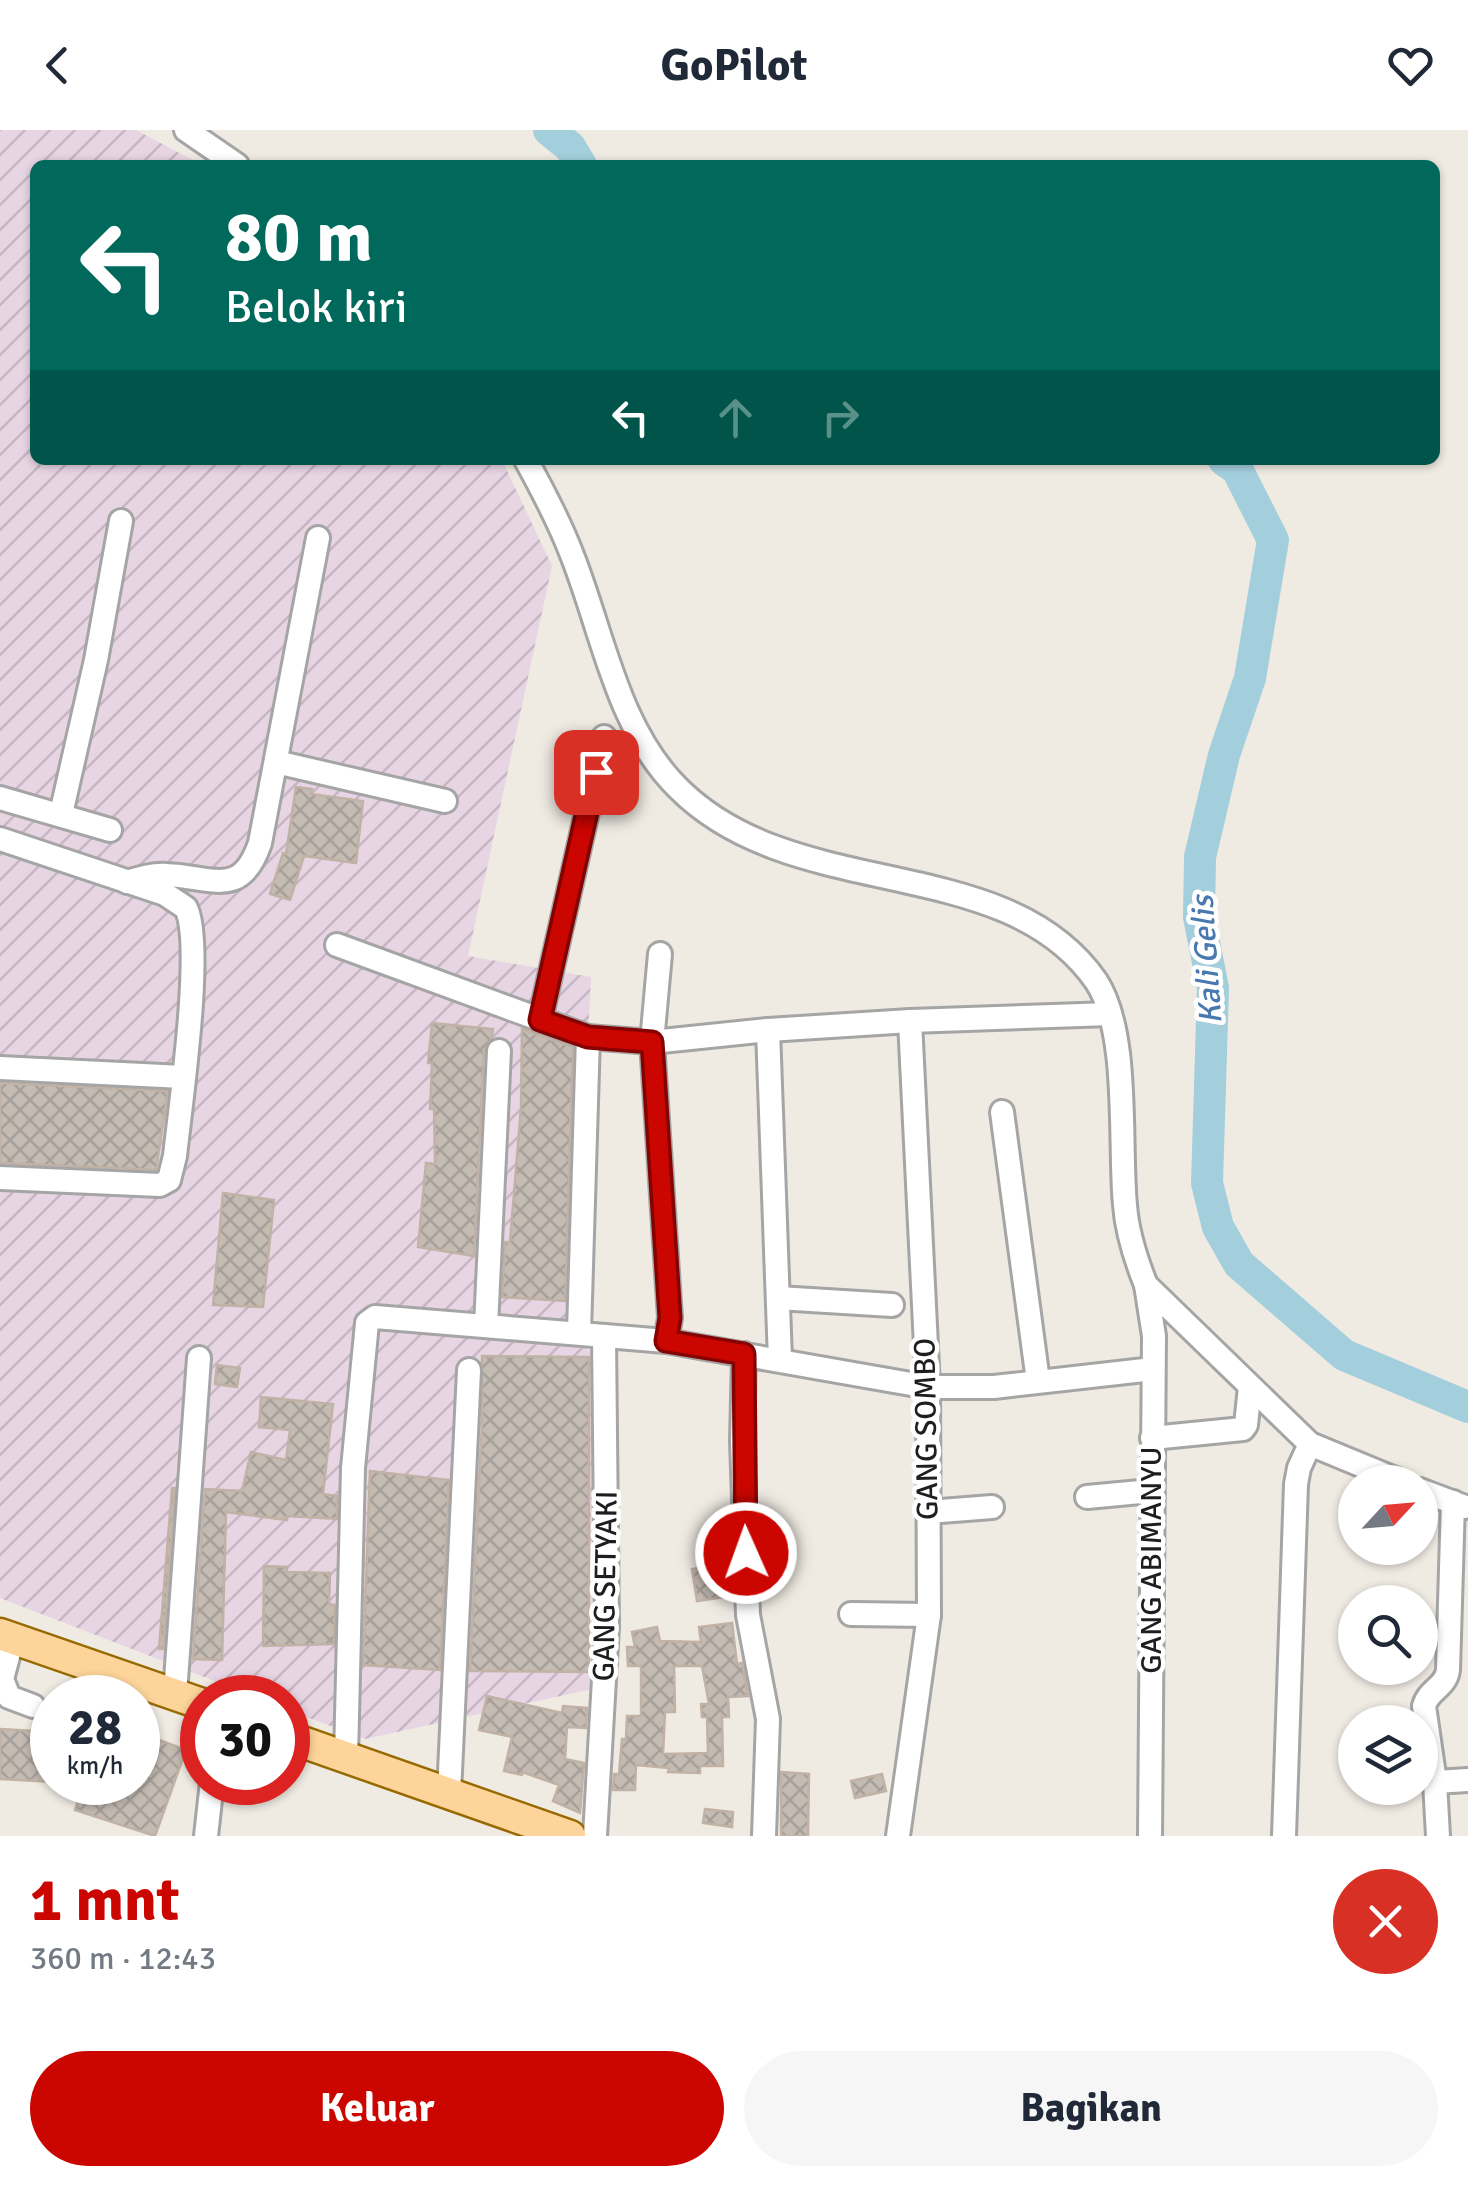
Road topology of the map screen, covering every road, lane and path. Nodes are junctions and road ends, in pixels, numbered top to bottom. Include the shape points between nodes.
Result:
1 (186, 130) edge
2 (230, 160) edge
3 (528, 465) edge
4 (121, 521) dead end
5 (318, 538) dead end
6 (604, 737) dead end
7 (276, 762) junction
8 (0, 798) edge
9 (445, 801) dead end
10 (62, 814) junction
11 (110, 830) dead end
12 (0, 839) edge
13 (127, 882) junction
14 (337, 945) dead end
15 (660, 954) dead end
16 (1110, 1014) junction
17 (540, 1020) junction
18 (910, 1021) junction
19 (768, 1030) junction
20 (588, 1037) junction
21 (652, 1042) junction
22 (499, 1050) dead end
23 (0, 1068) edge
24 (183, 1078) junction
25 (1002, 1112) dead end
26 (0, 1178) edge
27 (1146, 1286) junction
28 (778, 1298) junction
29 (892, 1306) dead end
30 (486, 1326) junction
31 (579, 1332) junction
32 (604, 1336) junction
33 (666, 1341) junction
34 (744, 1354) junction
35 (199, 1358) dead end
36 (780, 1360) junction
37 (1153, 1369) junction
38 (468, 1370) dead end
39 (1038, 1381) junction
40 (928, 1386) junction
41 (1250, 1387) junction
42 (1152, 1438) junction
43 (1310, 1444) junction
44 (1361, 1465) edge
45 (1150, 1491) junction
46 (1087, 1496) dead end
47 (1460, 1505) edge
48 (992, 1506) dead end
49 (928, 1512) junction
50 (851, 1614) dead end
51 (929, 1615) junction
52 (7, 1636) edge
53 (190, 1675) edge
54 (1458, 1676) edge
55 (180, 1696) edge
56 (30, 1705) edge
57 (1424, 1705) edge
58 (310, 1745) edge
59 (346, 1757) junction
60 (1468, 1780) edge
61 (1438, 1782) edge
62 (450, 1793) junction
63 (209, 1805) edge
64 (1436, 1805) edge
65 (206, 1836) edge
66 (570, 1836) edge
67 (595, 1836) edge
68 (764, 1836) edge
69 (898, 1836) edge
70 (1150, 1836) edge
71 (1284, 1836) edge
72 (1438, 1836) edge

1 - 2 street
3 - 16 street, GANG ABIMANYU via 572,554 632,723 680,791 755,842 1016,914 1083,966
4 - 10 street
5 - 7 street
6 - 17 street
7 - 9 street
7 - 13 street via 260,843 241,876 219,882 162,874
8 - 10 street
10 - 11 street
12 - 13 street
13 - 24 street via 178,901 190,916
14 - 17 street
15 - 21 street
16 - 18 street
16 - 27 street, GANG ABIMANYU via 1124,1207
17 - 20 street
18 - 19 street
18 - 40 street, GANG SOMBO
19 - 21 street
19 - 28 street
20 - 21 street
20 - 31 street
21 - 33 street via 670,1318
22 - 30 street
23 - 24 street
24 - 26 street via 167,1182
25 - 39 street
27 - 37 street, GANG ABIMANYU
27 - 41 street
28 - 29 street
28 - 36 street
30 - 31 street
30 - 59 street via 375,1317 366,1324 354,1468
31 - 32 street
32 - 33 street
32 - 67 street, GANG SETYAKI via 606,1646
33 - 34 street
34 - 36 street
34 - 68 street via 748,1616 768,1734
35 - 53 street
36 - 40 street
37 - 39 street
37 - 42 street, GANG ABIMANYU
38 - 62 street
39 - 40 street
40 - 49 street, GANG SOMBO
41 - 42 street via 1243,1429
41 - 43 street
42 - 45 street, GANG ABIMANYU
43 - 44 street
43 - 71 street via 1296,1484
45 - 46 street
45 - 70 street, GANG ABIMANYU
47 - 54 street
48 - 49 street
49 - 51 street, GANG SOMBO
50 - 51 street
51 - 69 street, GANG SOMBO
52 - 55 main road
52 - 56 street via 2,1679 10,1696
54 - 57 street
58 - 59 main road
59 - 62 main road
60 - 61 street
62 - 66 main road
63 - 65 street
64 - 72 street

